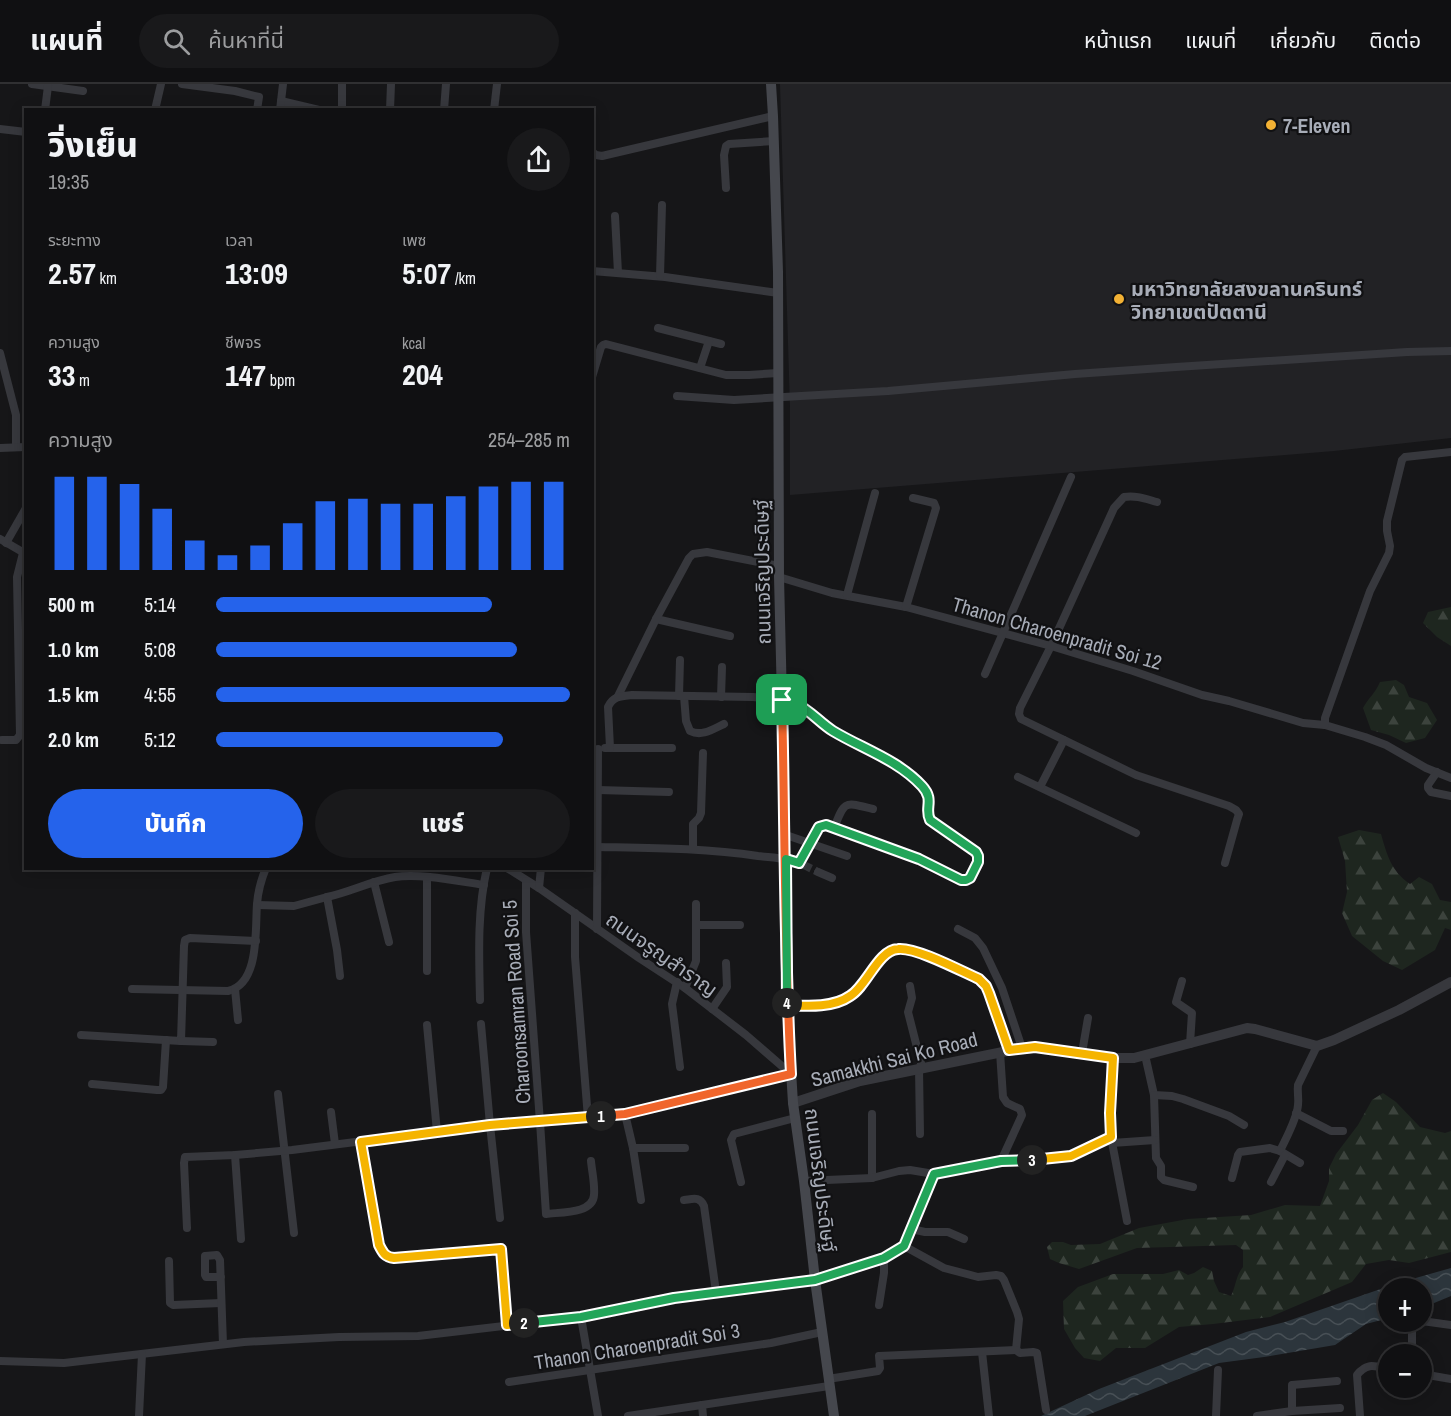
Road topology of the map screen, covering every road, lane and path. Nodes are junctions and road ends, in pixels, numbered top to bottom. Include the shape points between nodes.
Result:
1 (32, 84) edge
2 (161, 84) edge
3 (183, 84) edge
4 (284, 84) edge
5 (342, 84) edge
6 (391, 84) edge
7 (446, 84) edge
8 (497, 84) edge
9 (771, 84) edge
10 (48, 86) junction
11 (235, 87) edge
12 (82, 91) dead end
13 (280, 105) edge
14 (45, 108) edge
15 (155, 108) edge
16 (257, 108) edge
17 (303, 108) edge
18 (342, 108) edge
19 (390, 108) edge
20 (444, 108) edge
21 (495, 108) edge
22 (773, 116) junction
23 (0, 129) edge
24 (24, 132) edge
25 (774, 141) junction
26 (594, 154) edge
27 (726, 188) dead end
28 (662, 205) dead end
29 (615, 216) dead end
30 (594, 271) edge
31 (618, 273) junction
32 (660, 276) junction
33 (778, 293) junction
34 (658, 328) dead end
35 (709, 340) junction
36 (722, 344) dead end
37 (1451, 351) edge
38 (0, 353) edge
39 (594, 362) edge
40 (700, 368) junction
41 (778, 373) junction
42 (677, 396) dead end
43 (778, 396) junction
44 (21, 447) edge
45 (0, 448) edge
46 (1451, 452) edge
47 (1071, 477) dead end
48 (875, 493) dead end
49 (913, 498) dead end
50 (1157, 502) dead end
51 (24, 511) edge
52 (3, 541) edge
53 (24, 553) edge
54 (24, 557) edge
55 (779, 571) junction
56 (847, 595) junction
57 (906, 607) junction
58 (656, 619) junction
59 (1004, 634) junction
60 (730, 636) dead end
61 (1051, 646) junction
62 (680, 660) dead end
63 (722, 667) dead end
64 (985, 675) dead end
65 (618, 696) junction
66 (682, 696) junction
67 (721, 697) junction
68 (782, 700) junction
69 (724, 724) dead end
70 (1325, 725) junction
71 (2, 740) dead end
72 (1064, 740) junction
73 (595, 748) edge
74 (610, 748) junction
75 (672, 748) dead end
76 (703, 753) dead end
77 (1437, 772) junction
78 (1018, 777) dead end
79 (1451, 778) edge
80 (1040, 787) junction
81 (598, 790) junction
82 (669, 792) dead end
83 (1451, 796) edge
84 (873, 809) dead end
85 (834, 828) junction
86 (1137, 833) dead end
87 (786, 836) junction
88 (809, 843) junction
89 (598, 847) junction
90 (693, 849) junction
91 (847, 856) dead end
92 (786, 859) junction
93 (1225, 862) dead end
94 (265, 870) edge
95 (488, 870) edge
96 (510, 870) edge
97 (541, 870) edge
98 (818, 872) tunnel mouth
99 (427, 877) junction
100 (832, 878) dead end
101 (526, 881) junction
102 (374, 882) junction
103 (484, 885) junction
104 (539, 888) junction
105 (327, 897) junction
106 (696, 904) dead end
107 (257, 905) junction
108 (575, 913) junction
109 (696, 925) junction
110 (740, 925) dead end
111 (597, 929) junction
112 (958, 929) dead end
113 (256, 941) junction
114 (388, 942) dead end
115 (726, 963) dead end
116 (427, 971) dead end
117 (340, 976) dead end
118 (1182, 981) dead end
119 (676, 982) junction
120 (1451, 982) edge
121 (910, 986) dead end
122 (685, 988) junction
123 (132, 989) dead end
124 (235, 989) junction
125 (183, 990) junction
126 (480, 1000) dead end
127 (787, 1005) junction
128 (712, 1009) junction
129 (1088, 1018) dead end
130 (238, 1020) dead end
131 (428, 1024) dead end
132 (481, 1024) dead end
133 (81, 1035) dead end
134 (166, 1040) junction
135 (181, 1041) junction
136 (213, 1042) dead end
137 (1190, 1044) junction
138 (1317, 1046) junction
139 (1022, 1048) junction
140 (1004, 1051) junction
141 (1082, 1053) junction
142 (1145, 1055) junction
143 (1113, 1058) junction
144 (680, 1066) dead end
145 (921, 1068) junction
146 (791, 1074) junction
147 (92, 1084) dead end
148 (278, 1094) dead end
149 (1154, 1095) junction
150 (793, 1103) junction
151 (331, 1112) dead end
152 (1296, 1113) junction
153 (625, 1114) junction
154 (872, 1114) dead end
155 (588, 1118) junction
156 (795, 1118) junction
157 (540, 1122) junction
158 (490, 1125) junction
159 (1244, 1125) dead end
160 (1343, 1131) dead end
161 (437, 1132) junction
162 (920, 1134) dead end
163 (1111, 1140) junction
164 (1155, 1140) junction
165 (361, 1142) junction
166 (335, 1144) junction
167 (633, 1148) junction
168 (685, 1148) dead end
169 (284, 1150) junction
170 (1283, 1153) junction
171 (235, 1155) junction
172 (591, 1161) dead end
173 (1001, 1161) junction
174 (1300, 1163) dead end
175 (934, 1174) junction
176 (872, 1178) junction
177 (1232, 1178) dead end
178 (804, 1181) junction
179 (741, 1182) dead end
180 (1271, 1182) dead end
181 (1193, 1187) dead end
182 (641, 1200) dead end
183 (684, 1200) dead end
184 (500, 1218) dead end
185 (1127, 1221) dead end
186 (187, 1227) dead end
187 (911, 1229) junction
188 (294, 1233) dead end
189 (241, 1239) dead end
190 (964, 1239) dead end
191 (904, 1246) junction
192 (884, 1258) junction
193 (169, 1261) dead end
194 (221, 1277) dead end
195 (815, 1280) junction
196 (716, 1292) junction
197 (221, 1303) junction
198 (879, 1305) dead end
199 (581, 1317) junction
200 (1432, 1322) edge
201 (507, 1325) junction
202 (1451, 1325) edge
203 (822, 1332) junction
204 (223, 1344) junction
205 (1016, 1350) junction
206 (982, 1352) junction
207 (142, 1353) junction
208 (0, 1360) edge
209 (1378, 1367) edge
210 (590, 1369) junction
211 (1218, 1370) dead end
212 (1432, 1376) edge
213 (1451, 1379) edge
214 (1337, 1381) dead end
215 (508, 1382) dead end
216 (829, 1383) junction
217 (702, 1405) junction
218 (1340, 1408) dead end
219 (1046, 1410) dead end
220 (1292, 1411) junction
221 (139, 1416) edge
222 (598, 1416) edge
223 (628, 1416) edge
224 (704, 1416) edge
225 (834, 1416) edge
226 (988, 1416) edge
227 (1216, 1416) edge
228 (1257, 1416) edge
229 (1360, 1416) edge

1 - 10 street
2 - 15 street
3 - 11 street
4 - 13 street
5 - 18 street
6 - 19 street
7 - 20 street
8 - 21 street
9 - 22 main road, ถนนเจริญประดิษฐ์
10 - 12 street
10 - 14 street
11 - 16 street via 259,97
13 - 17 street
22 - 25 main road, ถนนเจริญประดิษฐ์
22 - 26 street via 602,156
23 - 24 street
25 - 27 street via 729,144 724,155
25 - 33 main road, ถนนเจริญประดิษฐ์
28 - 32 street
29 - 31 street
30 - 31 street
31 - 32 street
32 - 33 street
33 - 41 main road, ถนนเจริญประดิษฐ์
34 - 35 street
35 - 36 street
35 - 40 street
37 - 43 street via 1211,364 888,391
38 - 44 street
39 - 40 street via 606,344
40 - 41 street via 726,375
41 - 43 main road, ถนนเจริญประดิษฐ์
42 - 43 street via 734,400
43 - 55 main road, ถนนเจริญประดิษฐ์
44 - 45 street
46 - 70 street via 1402,460 1388,521 1389,553 1370,591 1325,713
47 - 59 street
48 - 56 street
49 - 57 street via 933,503 936,508
50 - 61 street via 1130,496 1114,508
51 - 52 street
52 - 53 street
54 - 71 street via 17,577 20,735 16,740
55 - 56 street, Thanon Charoenpradit Soi 12 via 832,593
55 - 58 street, Thanon Charoenpradit Soi 12 via 707,552 693,554
55 - 68 main road, ถนนเจริญประดิษฐ์
56 - 57 street, Thanon Charoenpradit Soi 12
57 - 59 street, Thanon Charoenpradit Soi 12
58 - 60 street
58 - 65 street
59 - 61 street, Thanon Charoenpradit Soi 12
59 - 64 street
61 - 70 street, Thanon Charoenpradit Soi 12 via 1202,695 1303,723
61 - 72 street via 1019,714
62 - 66 street
63 - 67 street
65 - 66 street
65 - 74 street via 608,707
66 - 67 street
66 - 69 street via 690,731 701,734
67 - 68 street
68 - 85 street via 800,706 831,730 892,761 929,796 930,820 976,852 978,862 970,878 961,880 919,859
68 - 87 main road, ถนนเจริญประดิษฐ์
70 - 77 street, Thanon Charoenpradit Soi 12 via 1386,745
72 - 80 street
72 - 93 street via 1136,775 1236,810 1238,820
73 - 74 street
73 - 81 street
74 - 75 street
76 - 90 street via 701,813 693,824
77 - 79 street, Thanon Charoenpradit Soi 12
77 - 83 street via 1428,788
78 - 80 street
80 - 86 street
81 - 82 street
81 - 89 street
84 - 85 street via 846,805
85 - 88 street via 822,825
87 - 88 street
87 - 92 main road, ถนนเจริญประดิษฐ์
88 - 91 street
88 - 92 street via 801,864
89 - 90 street
89 - 111 street
90 - 92 street
92 - 127 main road, ถนนเจริญประดิษฐ์
94 - 107 street
95 - 103 street
96 - 101 street, ถนนจรูญสำราญ
97 - 104 street
98 - 100 street
99 - 102 street via 403,876
99 - 103 street
99 - 116 street
101 - 104 street, ถนนจรูญสำราญ
101 - 157 street, Charoonsamran Road Soi 5
102 - 105 street
102 - 114 street
103 - 126 street via 478,945
104 - 108 street, ถนนจรูญสำราญ
105 - 107 street via 294,906
105 - 117 street
106 - 109 street
107 - 113 street
108 - 111 street, ถนนจรูญสำราญ
108 - 155 street
109 - 110 street
109 - 122 street via 696,961
111 - 119 street, ถนนจรูญสำราญ
112 - 139 street via 975,938 983,948 1002,988
113 - 124 street via 252,964
113 - 125 street via 185,940
115 - 128 street via 727,987
118 - 137 street via 1176,1002 1192,1014
119 - 122 street, ถนนจรูญสำราญ
119 - 144 street via 672,1004
120 - 138 street
121 - 145 street via 912,1001 908,1012
122 - 128 street, ถนนจรูญสำราญ
123 - 125 street
124 - 125 street
124 - 130 street
125 - 135 street
127 - 140 street via 838,1002 851,996 885,955 894,949 912,950 979,979 986,986
127 - 146 main road, ถนนเจริญประดิษฐ์
128 - 146 street, ถนนจรูญสำราญ
129 - 141 street
131 - 161 street
132 - 158 street
133 - 134 street
134 - 135 street
134 - 147 street via 161,1089
135 - 136 street
137 - 138 street, Samakkhi Sai Ko Road via 1247,1028
137 - 142 street, Samakkhi Sai Ko Road
138 - 152 street via 1298,1085
139 - 140 street, Samakkhi Sai Ko Road
139 - 141 street, Samakkhi Sai Ko Road
140 - 145 street, Samakkhi Sai Ko Road
140 - 173 street via 1003,1097 1022,1115
141 - 143 street, Samakkhi Sai Ko Road
142 - 143 street, Samakkhi Sai Ko Road
142 - 149 street
143 - 163 street
145 - 150 street, Samakkhi Sai Ko Road via 860,1081
145 - 162 street
146 - 150 main road, ถนนเจริญประดิษฐ์
146 - 153 street
148 - 169 street
149 - 159 street via 1182,1099
149 - 164 street
150 - 156 main road, ถนนเจริญประดิษฐ์
151 - 166 street
152 - 160 street via 1331,1131
152 - 170 street
153 - 155 street
153 - 167 street
154 - 176 street
155 - 157 street
156 - 178 main road, ถนนเจริญประดิษฐ์
156 - 179 street via 734,1134 731,1140
157 - 158 street
157 - 172 street, Charoonsamran Road Soi 5 via 546,1214 591,1205
158 - 161 street
158 - 184 street
161 - 165 street
163 - 164 street
163 - 173 street via 1071,1156
163 - 185 street
164 - 181 street via 1161,1178
165 - 166 street
165 - 201 street via 384,1255 394,1258 501,1249
166 - 169 street
167 - 168 street
167 - 182 street
169 - 171 street
169 - 188 street
170 - 174 street
170 - 177 street via 1270,1148 1240,1152
170 - 180 street
171 - 186 street via 185,1157
171 - 189 street
173 - 175 street
175 - 176 street via 910,1170
175 - 187 street
176 - 178 street
178 - 195 main road, ถนนเจริญประดิษฐ์
183 - 196 street via 698,1199 704,1206
187 - 190 street via 948,1232
187 - 191 street
191 - 192 street
191 - 205 street via 944,1268 978,1277 1000,1276 1017,1312
192 - 195 street
192 - 198 street
193 - 197 street via 169,1300 173,1305
194 - 197 street
195 - 196 street
195 - 203 main road, ถนนเจริญประดิษฐ์
196 - 199 street
197 - 204 street
199 - 201 street
199 - 210 street
200 - 202 street
201 - 204 street via 418,1336 339,1336
203 - 210 street, Thanon Charoenpradit Soi 3
203 - 216 main road, ถนนเจริญประดิษฐ์
204 - 207 street
205 - 206 street
205 - 219 street via 1037,1353
206 - 216 street via 879,1356 878,1371
206 - 226 street
207 - 208 street via 64,1363
207 - 221 street
209 - 229 street via 1363,1368 1357,1375
210 - 215 street, Thanon Charoenpradit Soi 3
210 - 222 street
211 - 227 street
212 - 213 street
214 - 220 street via 1292,1385
216 - 217 street
216 - 225 main road, ถนนเจริญประดิษฐ์
217 - 223 street
217 - 224 street
218 - 220 street
220 - 228 street

